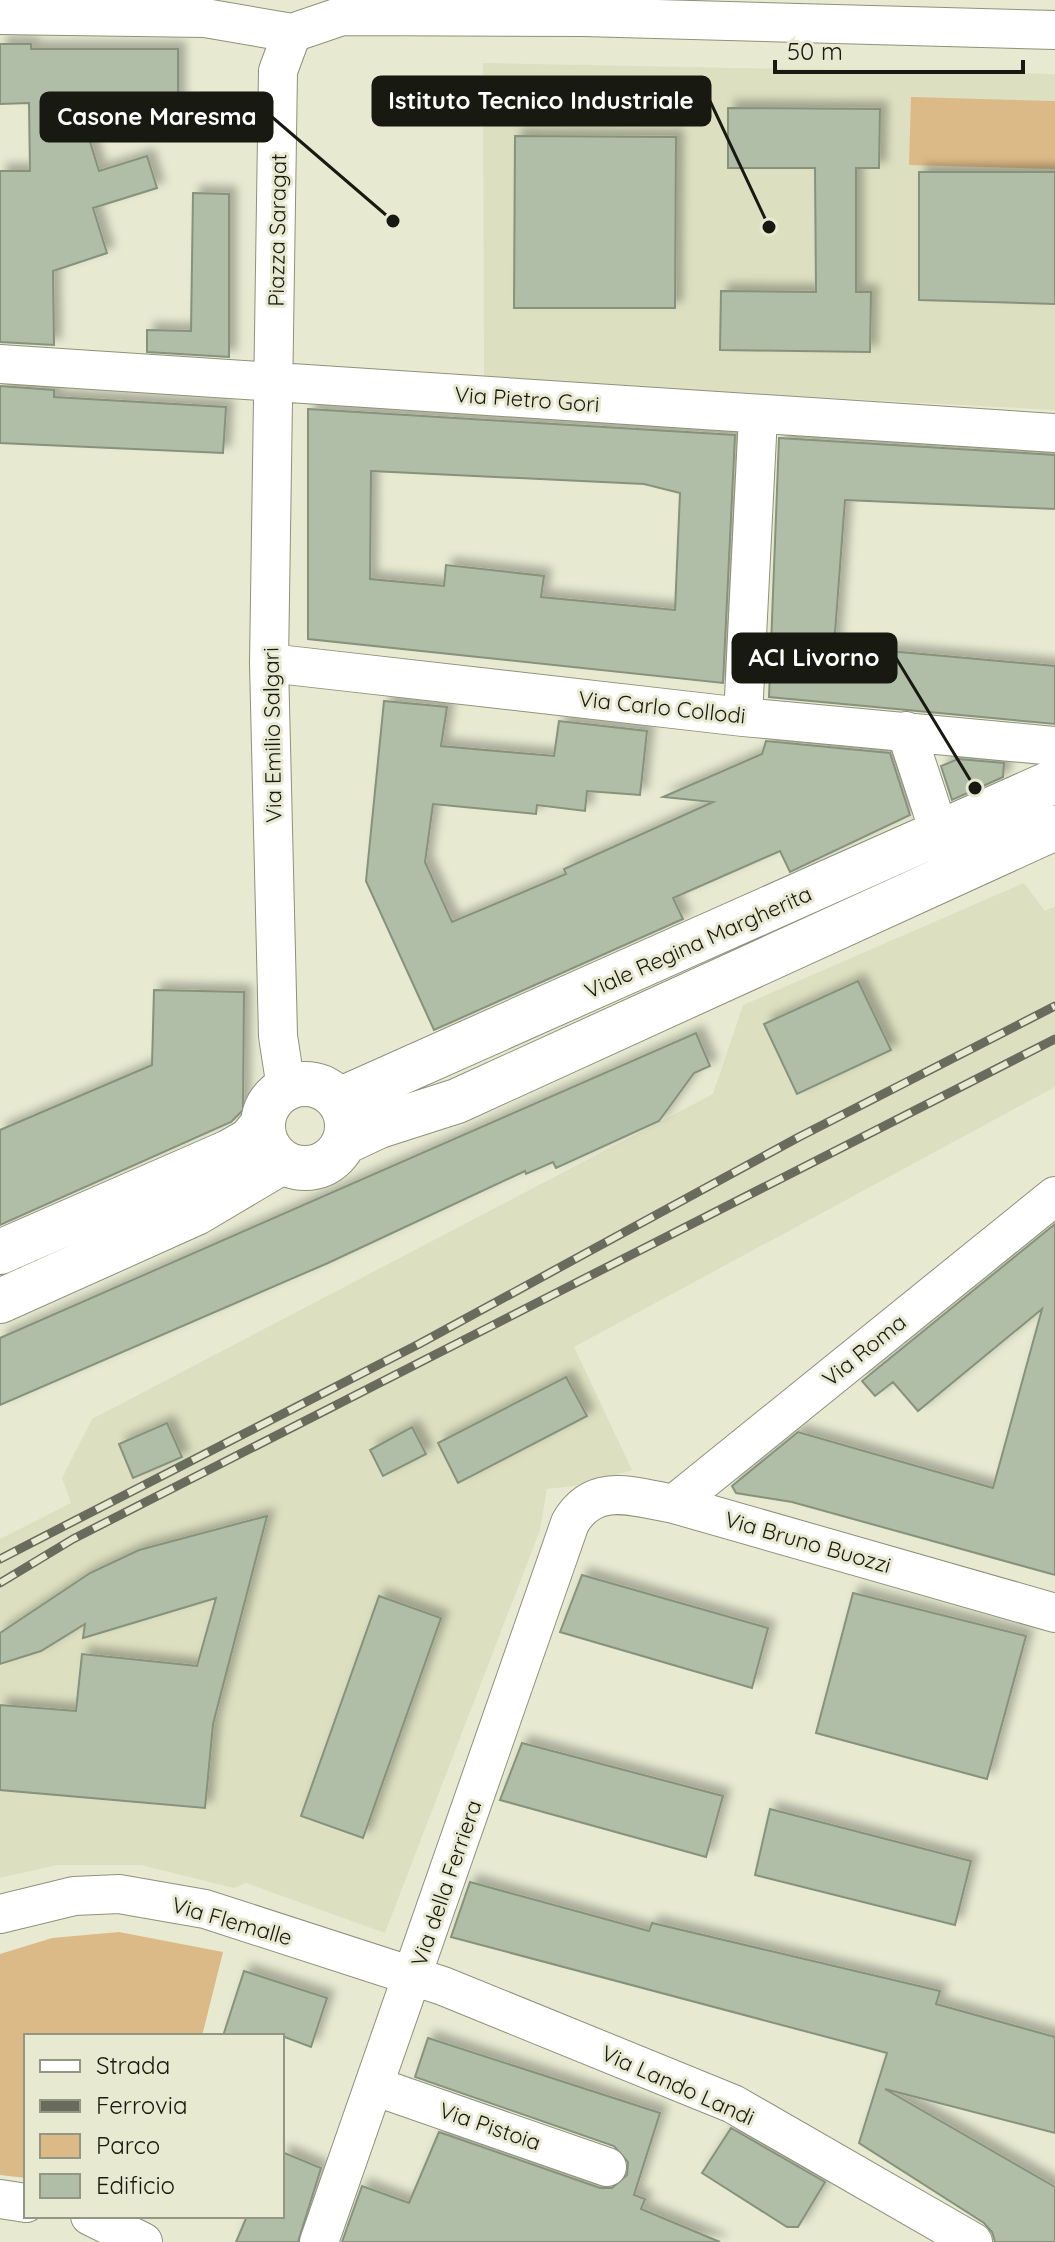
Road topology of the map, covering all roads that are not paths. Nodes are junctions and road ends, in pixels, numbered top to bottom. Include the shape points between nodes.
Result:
1 (585, 8) edge
2 (206, 9) edge
3 (0, 15) edge
4 (1055, 30) edge
5 (292, 33) junction
6 (0, 364) edge
7 (275, 381) junction
8 (758, 416) junction
9 (1055, 433) edge
10 (269, 663) junction
11 (743, 717) junction
12 (906, 731) junction
13 (1055, 746) edge
14 (1055, 781) edge
15 (1055, 828) edge
16 (939, 834) junction
17 (954, 876) junction
18 (286, 1088) junction
19 (339, 1100) junction
20 (345, 1142) junction
21 (272, 1143) junction
22 (1055, 1196) edge
23 (0, 1252) edge
24 (0, 1301) edge
25 (674, 1504) junction
26 (570, 1523) joint
27 (1055, 1613) edge
28 (0, 1914) edge
29 (413, 1979) junction
30 (374, 2086) junction
31 (607, 2167) dead end
32 (0, 2199) edge
33 (24, 2203) edge
34 (94, 2218) edge
35 (143, 2242) edge
36 (319, 2242) edge
37 (973, 2242) edge

1 - 4 street
1 - 5 street via 342,16
2 - 3 street
2 - 5 street
5 - 7 street, Piazza Saragat via 278,71
6 - 7 street, Via Pietro Gori
7 - 8 street, Via Pietro Gori
7 - 10 street, Via Emilio Salgari
8 - 9 street, Via Pietro Gori
8 - 11 street
10 - 11 street, Via Carlo Collodi
10 - 18 street, Via Emilio Salgari via 278,1036
11 - 12 street, Via Carlo Collodi
12 - 13 street, Via Carlo Collodi
12 - 16 street
14 - 16 street, Viale Regina Margherita
15 - 17 street, Viale Regina Margherita
16 - 17 street
16 - 19 street, Viale Regina Margherita
17 - 20 street, Viale Regina Margherita via 457,1101
18 - 19 street via 315,1084
18 - 21 street via 274,1098
19 - 20 street via 348,1128
20 - 21 street, Viale Regina Margherita via 337,1155 311,1169
21 - 23 street via 250,1140
21 - 24 street via 196,1213
22 - 25 street, Via Roma
25 - 26 street, Via Bruno Buozzi via 622,1494 591,1498
25 - 27 street, Via Bruno Buozzi
26 - 29 street, Via della Ferriera
28 - 29 street, Via Flemalle via 74,1896 119,1894 205,1909
29 - 30 street, Via della Ferriera
29 - 37 street, Via Lando Landi via 443,1986 733,2104
30 - 31 street, Via Pistoia
30 - 36 street, Via della Ferriera
32 - 33 street
34 - 35 street

